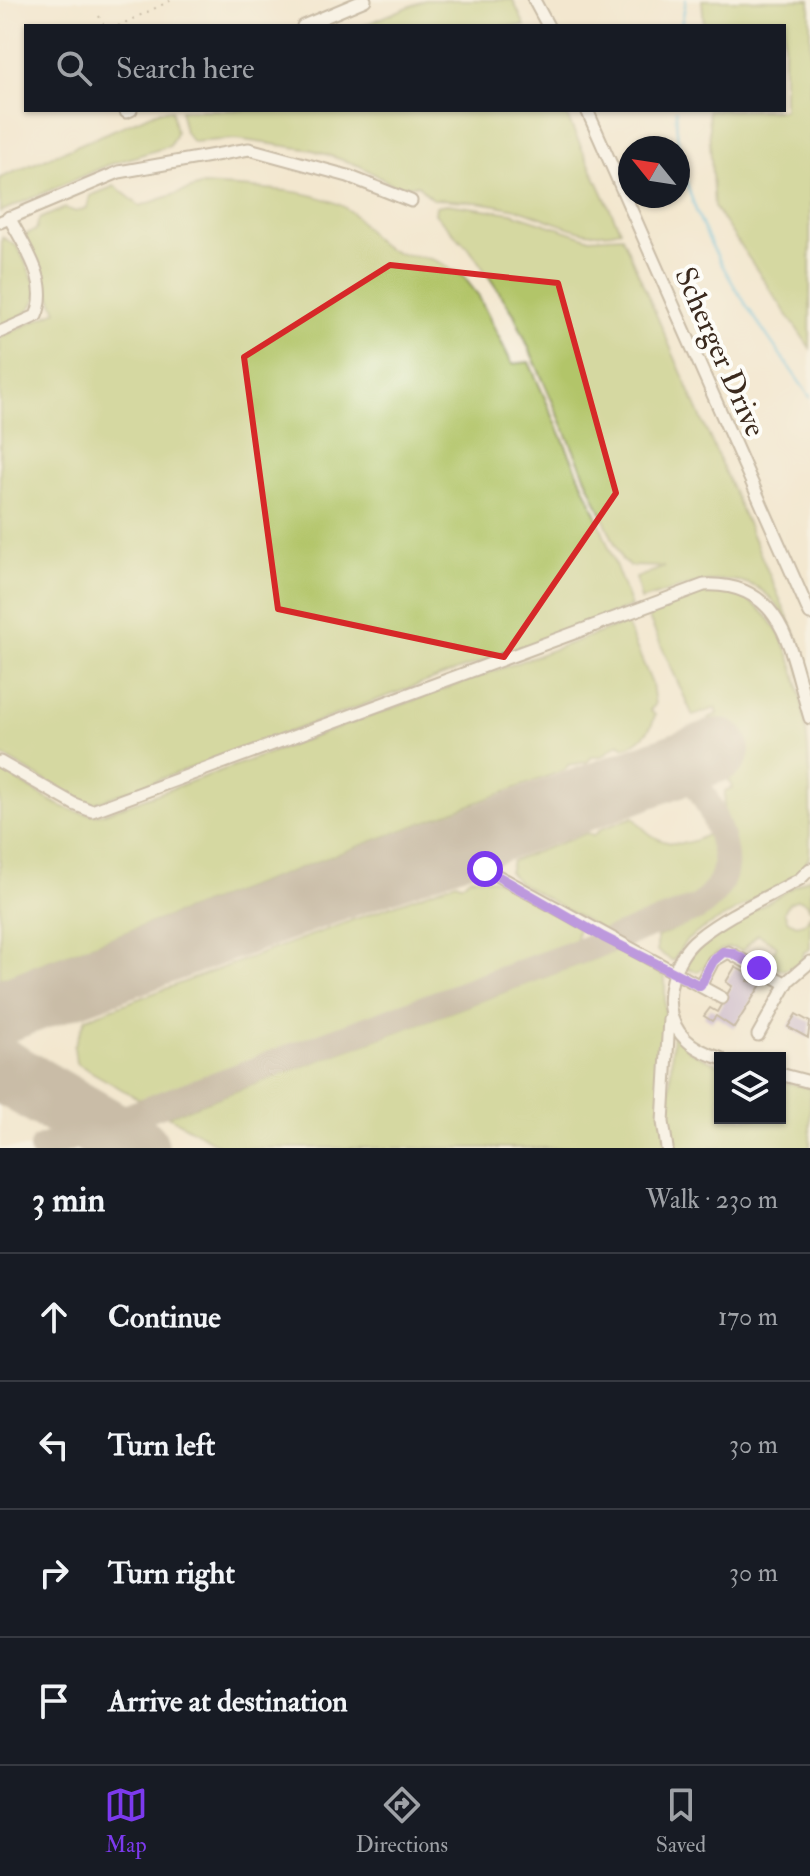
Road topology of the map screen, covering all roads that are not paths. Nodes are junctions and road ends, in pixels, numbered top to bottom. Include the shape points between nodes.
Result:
1 (534, 0) edge
2 (544, 0) edge
3 (357, 2) edge
4 (340, 12) junction
5 (308, 24) edge
6 (320, 24) edge
7 (329, 24) edge
8 (549, 24) edge
9 (550, 24) edge
10 (588, 112) edge
11 (411, 201) dead end
12 (4, 220) edge
13 (0, 332) edge
14 (810, 614) edge
15 (810, 718) edge
16 (0, 762) edge
17 (485, 869) dead end
18 (810, 869) edge
19 (810, 962) edge
20 (675, 972) junction
21 (787, 984) junction
22 (700, 986) junction
23 (722, 998) dead end
24 (669, 1015) junction
25 (758, 1035) dead end
26 (714, 1055) edge
27 (786, 1076) edge
28 (810, 1082) edge
29 (667, 1148) edge

1 - 8 street
2 - 9 street
3 - 4 street
4 - 5 street
4 - 6 street
4 - 7 street
10 - 14 street, Scherger Drive
11 - 12 street via 348,176 249,149 119,172
12 - 13 street via 32,262 43,301 36,316
15 - 16 street via 786,634 771,609 750,592 727,584 704,585 92,811
17 - 20 street
18 - 20 street via 698,938
19 - 21 street
20 - 22 street
20 - 24 street
21 - 22 street via 728,952 713,961
21 - 25 street
22 - 23 street
24 - 26 street via 689,1044
24 - 29 street via 663,1122
27 - 28 street

